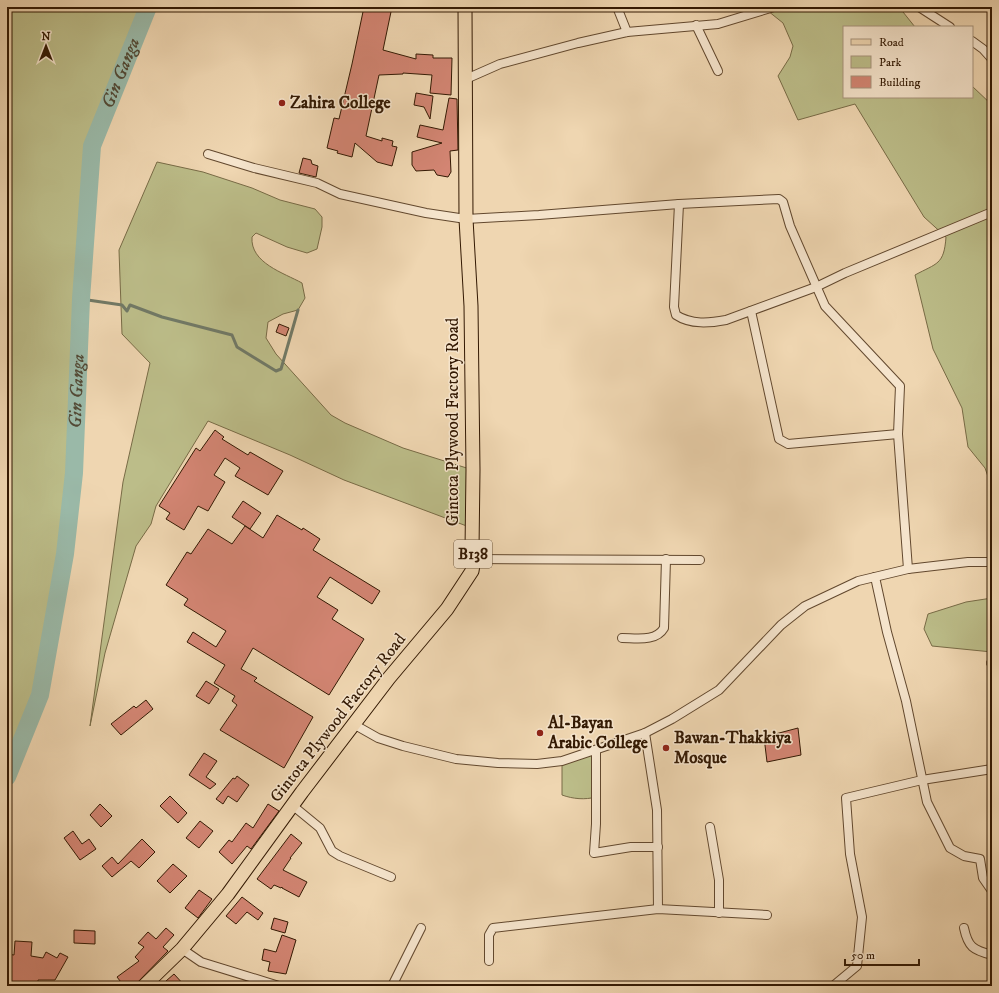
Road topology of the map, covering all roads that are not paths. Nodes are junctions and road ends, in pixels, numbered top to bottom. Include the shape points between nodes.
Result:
1 (465, 7) edge
2 (617, 7) edge
3 (774, 7) edge
4 (919, 7) edge
5 (696, 25) junction
6 (948, 26) edge
7 (627, 32) junction
8 (973, 42) edge
9 (992, 59) edge
10 (718, 71) dead end
11 (466, 79) junction
12 (208, 154) dead end
13 (679, 204) junction
14 (992, 212) edge
15 (466, 219) junction
16 (816, 287) junction
17 (751, 311) junction
18 (898, 434) junction
19 (474, 559) junction
20 (666, 559) junction
21 (700, 560) dead end
22 (992, 562) edge
23 (908, 569) junction
24 (875, 577) junction
25 (622, 638) dead end
26 (355, 725) junction
27 (645, 733) junction
28 (596, 750) junction
29 (992, 769) edge
30 (922, 780) junction
31 (292, 805) junction
32 (710, 828) dead end
33 (658, 848) junction
34 (390, 877) dead end
35 (992, 891) edge
36 (658, 909) junction
37 (719, 913) junction
38 (767, 915) dead end
39 (421, 928) dead end
40 (964, 928) dead end
41 (182, 949) junction
42 (992, 955) edge
43 (489, 961) dead end
44 (144, 986) edge
45 (279, 986) edge
46 (392, 986) edge
47 (832, 986) edge

1 - 11 main road, Gintota Plywood Factory Road / B138
2 - 7 street
3 - 5 street via 718,24
4 - 6 street
5 - 7 street
5 - 10 street
7 - 11 street via 578,42 500,64
8 - 9 street
11 - 15 main road, Gintota Plywood Factory Road / B138
12 - 15 street via 317,183 340,194
13 - 15 street
13 - 16 street via 779,198 783,202 790,226
13 - 17 street via 674,307 676,315 684,320 712,323
14 - 16 street
15 - 19 main road, Gintota Plywood Factory Road / B138 via 471,306
16 - 17 street
16 - 18 street via 825,306 900,386
17 - 18 street via 779,439 788,444
18 - 23 street
19 - 20 street
19 - 26 main road, Gintota Plywood Factory Road / B138 via 472,571 447,609 389,678
20 - 21 street
20 - 25 street via 662,633 649,638
22 - 23 street
23 - 24 street
24 - 27 street via 858,581 805,606 781,625 719,690
24 - 30 street via 906,701
26 - 28 street via 378,738 456,759 537,764 562,761
26 - 31 main road, Gintota Plywood Factory Road / B138
27 - 28 street
27 - 33 street via 657,810
28 - 33 street via 594,853 630,847
29 - 30 street
30 - 35 street via 927,802 950,848 964,856 980,859 983,878
30 - 47 street via 846,798 850,854 862,917 857,966
31 - 34 street via 320,828 332,851
31 - 41 main road, Gintota Plywood Factory Road / B138 via 228,894
32 - 37 street via 719,880
33 - 36 street
36 - 37 street
36 - 43 street via 493,928 489,935
37 - 38 street
39 - 46 street
40 - 42 street via 967,940 977,951
41 - 44 main road, Gintota Plywood Factory Road / B138
41 - 45 street via 201,962

